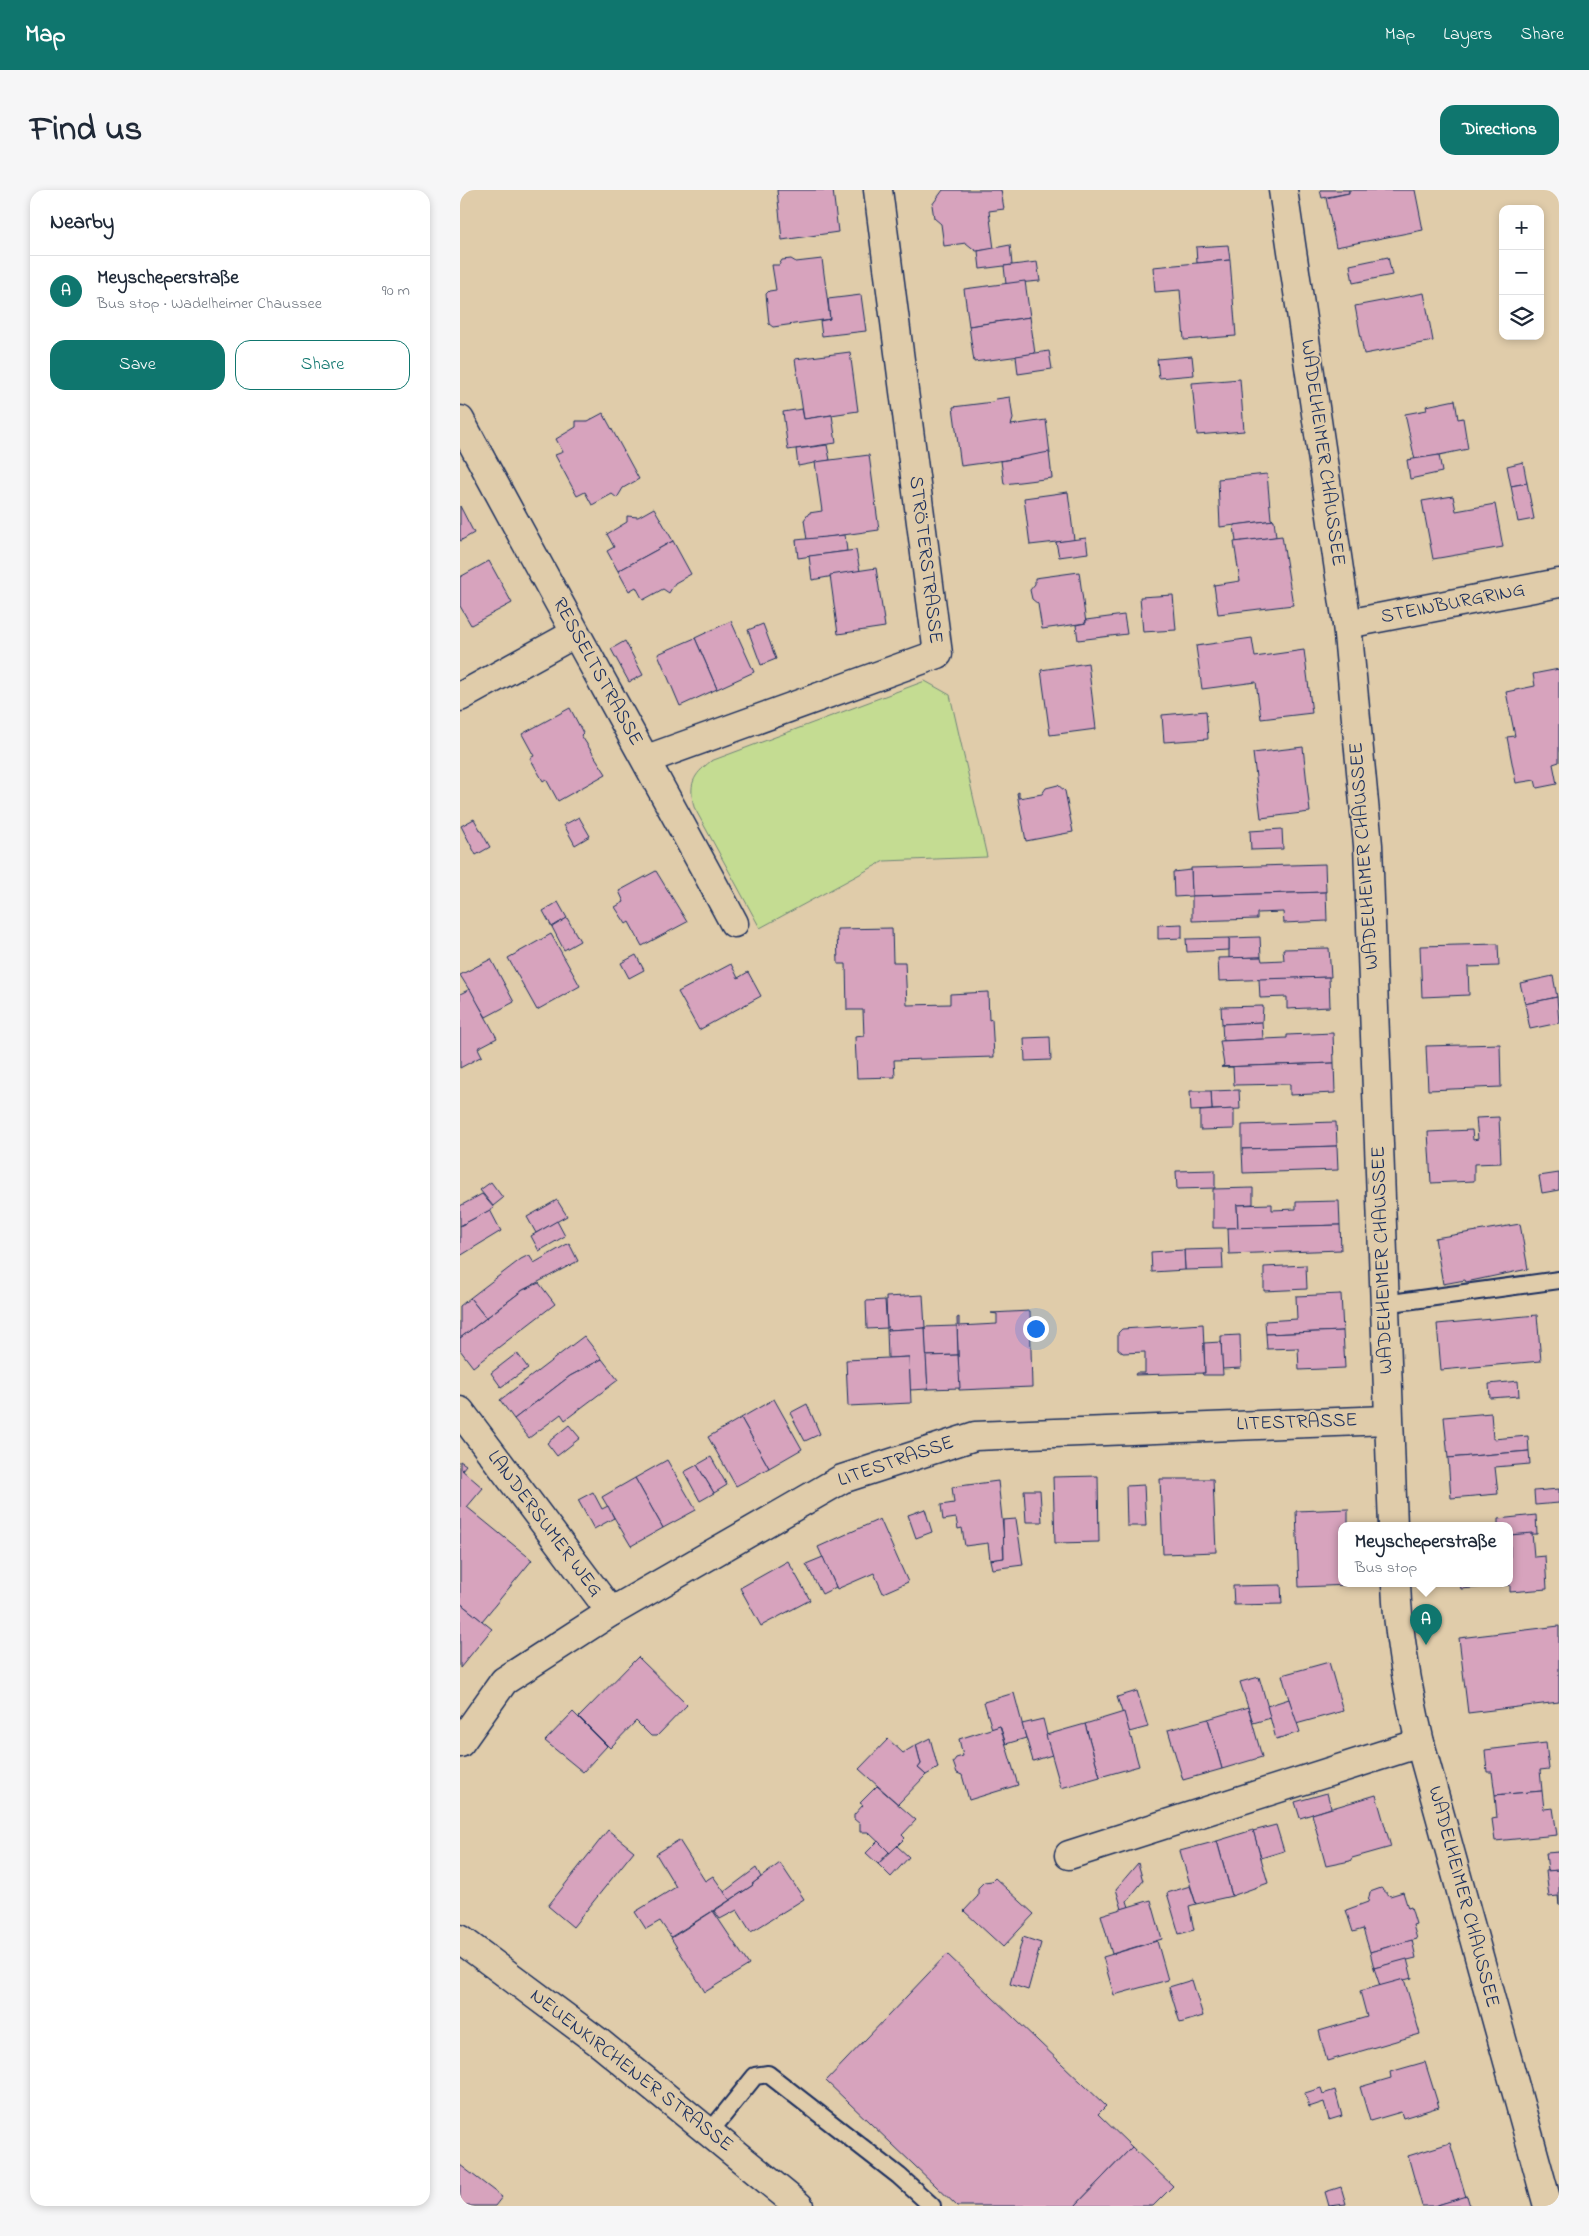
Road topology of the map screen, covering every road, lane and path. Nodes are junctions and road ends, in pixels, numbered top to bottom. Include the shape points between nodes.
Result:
1 (878, 190) edge
2 (1283, 190) edge
3 (460, 420) edge
4 (1559, 583) edge
5 (1347, 624) junction
6 (574, 634) junction
7 (460, 697) edge
8 (647, 759) junction
9 (734, 923) dead end
10 (1559, 1280) edge
11 (1384, 1304) junction
12 (460, 1411) edge
13 (1388, 1420) junction
14 (1393, 1522) edge
15 (1396, 1587) edge
16 (611, 1612) junction
17 (460, 1743) edge
18 (1420, 1743) junction
19 (1069, 1855) dead end
20 (460, 1939) edge
21 (709, 2133) junction
22 (799, 2206) edge
23 (932, 2206) edge
24 (1548, 2206) edge

1 - 8 street, STRÖTERSTRASSE via 938,654
2 - 5 street, WADELHEIMER CHAUSSEE
3 - 6 street, RESSELTSTRASSE
4 - 5 street, STEINBURGRING
5 - 11 street, WADELHEIMER CHAUSSEE via 1368,845
6 - 7 street
6 - 8 street, RESSELTSTRASSE
8 - 9 street, RESSELTSTRASSE
10 - 11 lane
11 - 13 street, WADELHEIMER CHAUSSEE
12 - 16 street, LANDERSUMER WEG
13 - 14 street, WADELHEIMER CHAUSSEE
13 - 16 street, LITESTRASSE via 975,1436 842,1479
15 - 18 street, WADELHEIMER CHAUSSEE via 1407,1688
16 - 17 street, LITESTRASSE via 504,1681
18 - 19 street
18 - 24 street, WADELHEIMER CHAUSSEE
20 - 21 street, NEUENKIRCHENER STRASSE via 601,2044
21 - 22 street, NEUENKIRCHENER STRASSE
21 - 23 lane via 755,2076 768,2074 899,2176

